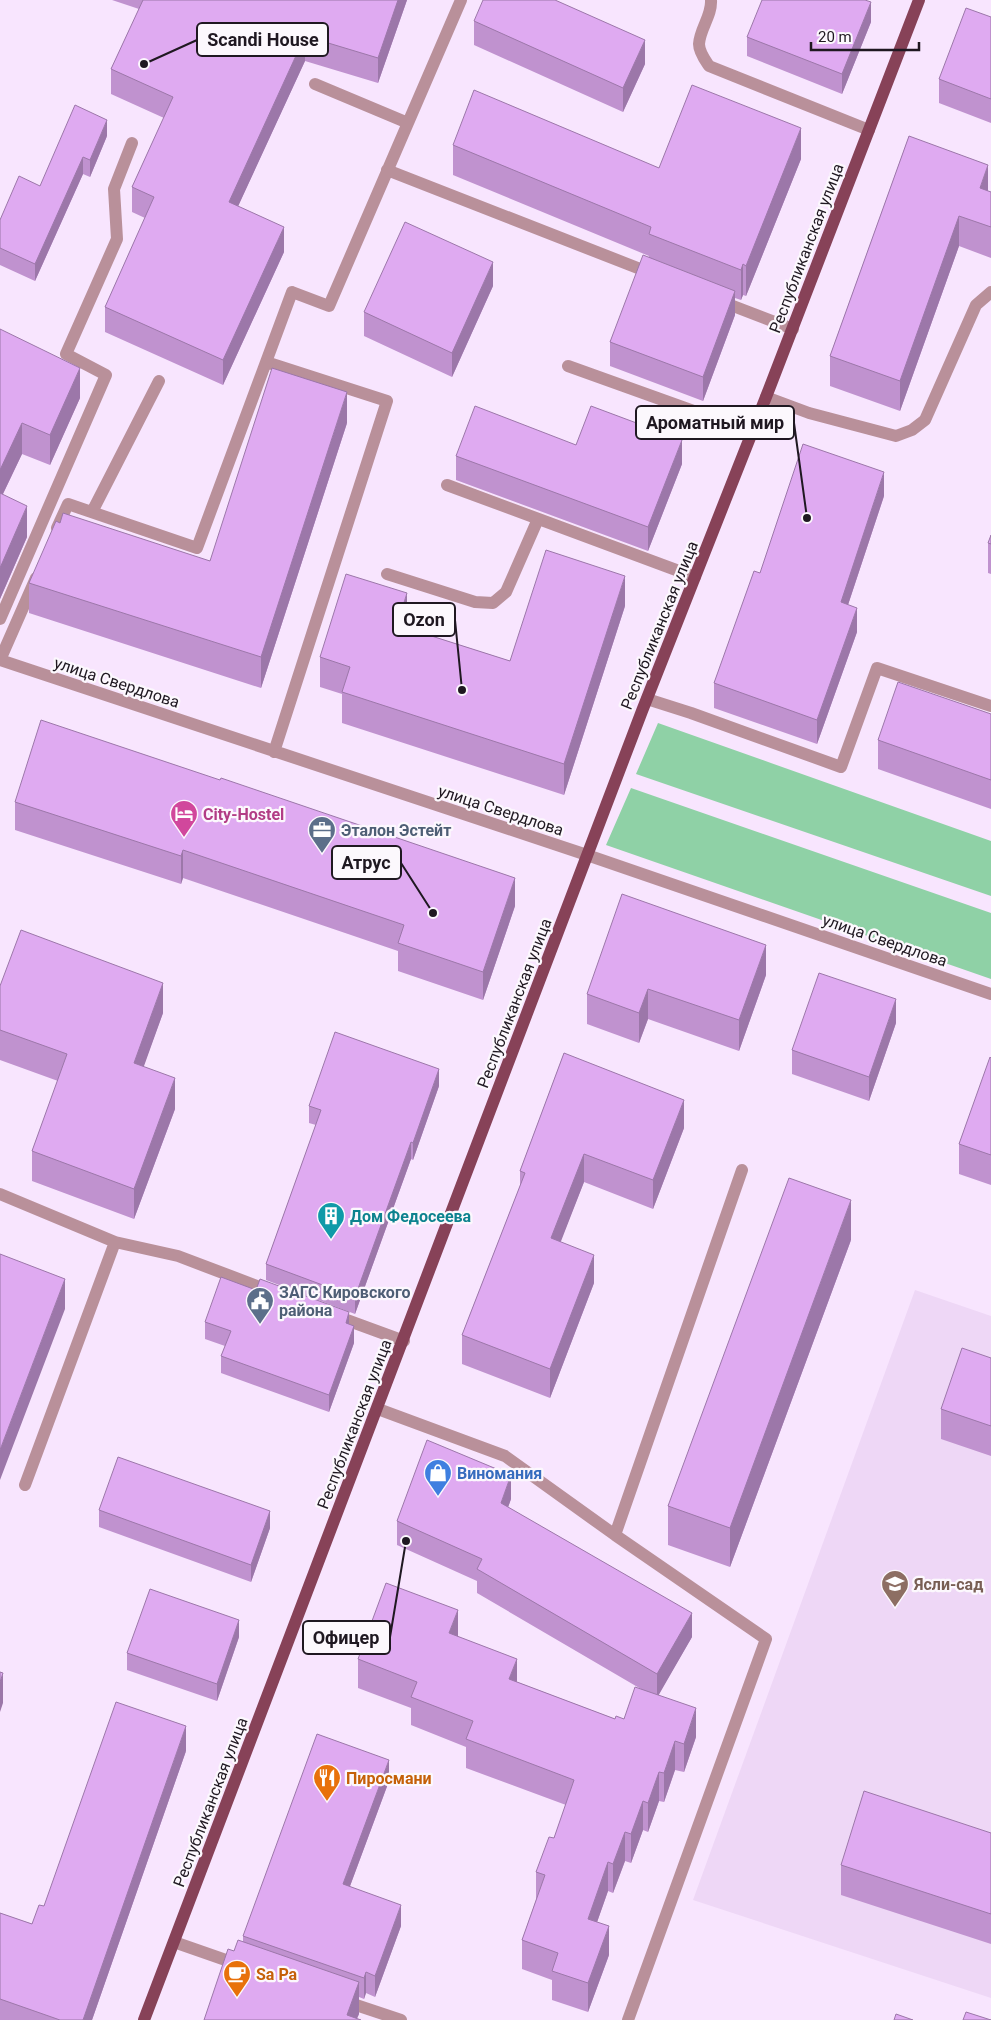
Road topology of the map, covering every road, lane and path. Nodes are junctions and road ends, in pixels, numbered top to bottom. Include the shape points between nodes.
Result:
1 (461, 0) edge
2 (710, 0) edge
3 (919, 0) edge
4 (315, 84) dead end
5 (408, 123) junction
6 (869, 130) junction
7 (132, 143) dead end
8 (387, 170) junction
9 (669, 281) edge
10 (991, 292) edge
11 (705, 295) edge
12 (793, 329) junction
13 (266, 362) junction
14 (568, 366) dead end
15 (159, 381) dead end
16 (766, 397) junction
17 (752, 432) junction
18 (447, 486) dead end
19 (92, 512) junction
20 (538, 519) junction
21 (52, 540) edge
22 (40, 568) edge
23 (387, 574) dead end
24 (695, 577) junction
25 (0, 619) edge
26 (0, 660) edge
27 (647, 699) junction
28 (991, 706) edge
29 (274, 752) junction
30 (587, 855) junction
31 (991, 994) edge
32 (742, 1170) dead end
33 (0, 1194) edge
34 (115, 1242) junction
35 (285, 1296) edge
36 (322, 1310) edge
37 (404, 1341) junction
38 (378, 1409) junction
39 (25, 1485) dead end
40 (615, 1536) junction
41 (174, 1942) junction
42 (251, 1968) edge
43 (333, 1997) edge
44 (378, 2016) edge
45 (144, 2020) edge
46 (401, 2020) edge
47 (628, 2020) edge

1 - 5 street
2 - 6 street via 711,8 699,44 709,66
3 - 6 main road, Республиканская улица
4 - 5 street
5 - 8 street
6 - 12 main road, Республиканская улица
7 - 25 street via 114,189 117,239 66,354 106,375
8 - 9 street
8 - 13 street via 329,306 292,292
10 - 16 street via 976,305 925,420 912,430 896,436 809,413
11 - 12 street
12 - 16 main road, Республиканская улица
13 - 19 street via 197,548
13 - 29 street via 387,401
14 - 17 street
15 - 19 street
16 - 17 main road, Республиканская улица
17 - 24 main road, Республиканская улица
18 - 20 street
19 - 21 street via 68,504
20 - 23 street via 506,592 493,603 475,602
20 - 24 street
22 - 26 street
24 - 27 main road, Республиканская улица
26 - 29 street, улица Свердлова
27 - 28 street via 841,767 877,668
27 - 30 main road, Республиканская улица
29 - 30 street, улица Свердлова
30 - 31 street, улица Свердлова
30 - 37 main road, Республиканская улица
32 - 40 street
33 - 34 street
34 - 35 street via 178,1256
34 - 39 street
36 - 37 street
37 - 38 main road, Республиканская улица
38 - 40 street via 506,1456
38 - 41 main road, Республиканская улица
40 - 47 street via 766,1639
41 - 42 street
41 - 45 main road, Республиканская улица
43 - 44 street
44 - 46 street

